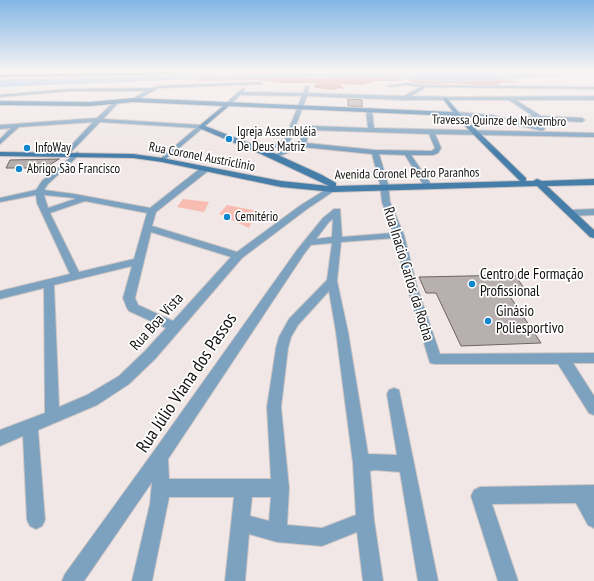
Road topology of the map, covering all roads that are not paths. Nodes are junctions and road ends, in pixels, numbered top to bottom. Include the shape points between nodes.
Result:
1 (137, 98) edge
2 (234, 98) edge
3 (304, 98) edge
4 (395, 98) edge
5 (409, 98) edge
6 (585, 98) edge
7 (446, 99) junction
8 (511, 99) junction
9 (134, 100) junction
10 (116, 102) junction
11 (0, 103) edge
12 (519, 104) junction
13 (227, 105) junction
14 (497, 105) dead end
15 (301, 108) junction
16 (369, 110) junction
17 (394, 112) junction
18 (457, 114) junction
19 (539, 117) junction
20 (98, 120) junction
21 (582, 120) dead end
22 (517, 122) junction
23 (17, 126) junction
24 (0, 127) edge
25 (201, 127) junction
26 (371, 129) junction
27 (431, 131) junction
28 (476, 133) junction
29 (556, 134) junction
30 (594, 135) edge
31 (0, 142) edge
32 (302, 145) junction
33 (264, 152) junction
34 (375, 152) junction
35 (407, 153) junction
36 (0, 154) edge
37 (66, 154) junction
38 (77, 154) junction
39 (272, 157) junction
40 (162, 160) junction
41 (205, 169) junction
42 (594, 177) edge
43 (523, 180) junction
44 (538, 181) junction
45 (594, 182) edge
46 (486, 183) junction
47 (428, 185) junction
48 (384, 186) junction
49 (323, 187) joint
50 (333, 187) junction
51 (39, 192) junction
52 (85, 198) junction
53 (0, 200) edge
54 (152, 211) junction
55 (46, 212) junction
56 (594, 212) edge
57 (570, 213) junction
58 (148, 228) junction
59 (399, 235) junction
60 (594, 235) edge
61 (337, 240) junction
62 (308, 242) junction
63 (238, 256) junction
64 (138, 261) junction
65 (76, 276) junction
66 (332, 281) junction
67 (49, 283) junction
68 (0, 295) edge
69 (175, 326) junction
70 (562, 358) junction
71 (594, 358) edge
72 (394, 394) dead end
73 (594, 408) edge
74 (52, 416) junction
75 (30, 426) junction
76 (0, 438) edge
77 (160, 457) junction
78 (361, 463) junction
79 (407, 464) junction
80 (161, 488) junction
81 (244, 488) junction
82 (280, 488) junction
83 (588, 494) edge
84 (594, 519) edge
85 (36, 520) dead end
86 (365, 520) junction
87 (241, 522) junction
88 (277, 533) junction
89 (72, 581) edge
90 (142, 581) edge
91 (235, 581) edge
92 (373, 581) edge
93 (428, 581) edge
94 (508, 581) edge

1 - 9 street
2 - 13 street
3 - 15 street
4 - 17 street
5 - 7 street
6 - 8 street
7 - 8 street
7 - 18 main road via 454,106
8 - 12 street
9 - 10 main road
9 - 13 main road
10 - 11 main road
10 - 20 street
12 - 14 street
12 - 19 street
13 - 15 main road
13 - 25 main road
15 - 16 main road
15 - 33 street via 288,140
16 - 17 main road
16 - 26 street
17 - 18 main road
18 - 22 street
18 - 28 main road
19 - 21 street
19 - 22 street via 524,118
20 - 23 street
20 - 25 street
20 - 37 street
22 - 29 street
23 - 24 street
23 - 31 street
25 - 33 main road
25 - 40 street
26 - 27 street, Travessa Quinze de Novembro
26 - 32 street, Travessa Quinze de Novembro via 307,129
27 - 28 street, Travessa Quinze de Novembro
27 - 35 street via 438,148 436,152
28 - 29 street, Travessa Quinze de Novembro
28 - 43 main road
29 - 30 street, Travessa Quinze de Novembro
32 - 34 street
32 - 39 street
33 - 39 main road
34 - 35 street
34 - 48 street, Rua Inacio Carlos da Rocha
35 - 47 street
36 - 37 main road, Rua Coronel Austriclinio
37 - 38 main road, Rua Coronel Austriclinio
38 - 40 main road, Rua Coronel Austriclinio
38 - 51 street via 45,183
39 - 50 main road via 319,177
40 - 41 main road, Rua Coronel Austriclinio
41 - 49 main road, Rua Coronel Austriclinio via 281,184
41 - 54 street
42 - 44 main road, Avenida Coronel Pedro Paranhos
43 - 44 main road, Avenida Coronel Pedro Paranhos
43 - 46 main road, Avenida Coronel Pedro Paranhos
44 - 45 main road, Avenida Coronel Pedro Paranhos
44 - 46 main road, Avenida Coronel Pedro Paranhos
44 - 57 main road
46 - 47 main road, Avenida Coronel Pedro Paranhos
47 - 48 main road, Avenida Coronel Pedro Paranhos
48 - 50 main road, Avenida Coronel Pedro Paranhos
48 - 59 street, Rua Inacio Carlos da Rocha via 386,202
49 - 50 main road, Avenida Coronel Pedro Paranhos
50 - 63 street, Rua Boa Vista
51 - 52 street
51 - 53 street
51 - 55 street
52 - 54 street
52 - 55 street
54 - 58 street
55 - 65 street
56 - 57 street
57 - 60 main road
58 - 63 street
58 - 64 street
59 - 61 street
59 - 70 street, Rua Inacio Carlos da Rocha via 412,287 435,359
61 - 62 street
61 - 62 street, Rua Júlio Viana dos Passos via 337,210
61 - 66 street
62 - 77 street, Rua Júlio Viana dos Passos
63 - 69 street, Rua Boa Vista
64 - 65 street
64 - 69 street via 129,298 133,308
65 - 67 street
66 - 78 street
66 - 82 street via 293,322 283,343 274,407
67 - 68 street
67 - 74 street
69 - 74 street, Rua Boa Vista via 150,355 112,389
70 - 71 street
70 - 73 street
72 - 79 street
74 - 75 street, Rua Boa Vista
75 - 76 street, Rua Boa Vista
75 - 85 street
77 - 80 street
77 - 89 street, Rua Júlio Viana dos Passos
78 - 79 street
78 - 86 street
79 - 93 street
80 - 81 street
80 - 90 street
81 - 82 street
81 - 87 street
82 - 88 street
83 - 84 street
83 - 94 street via 480,496
86 - 88 street via 322,536
86 - 92 street
87 - 88 street
87 - 91 street

